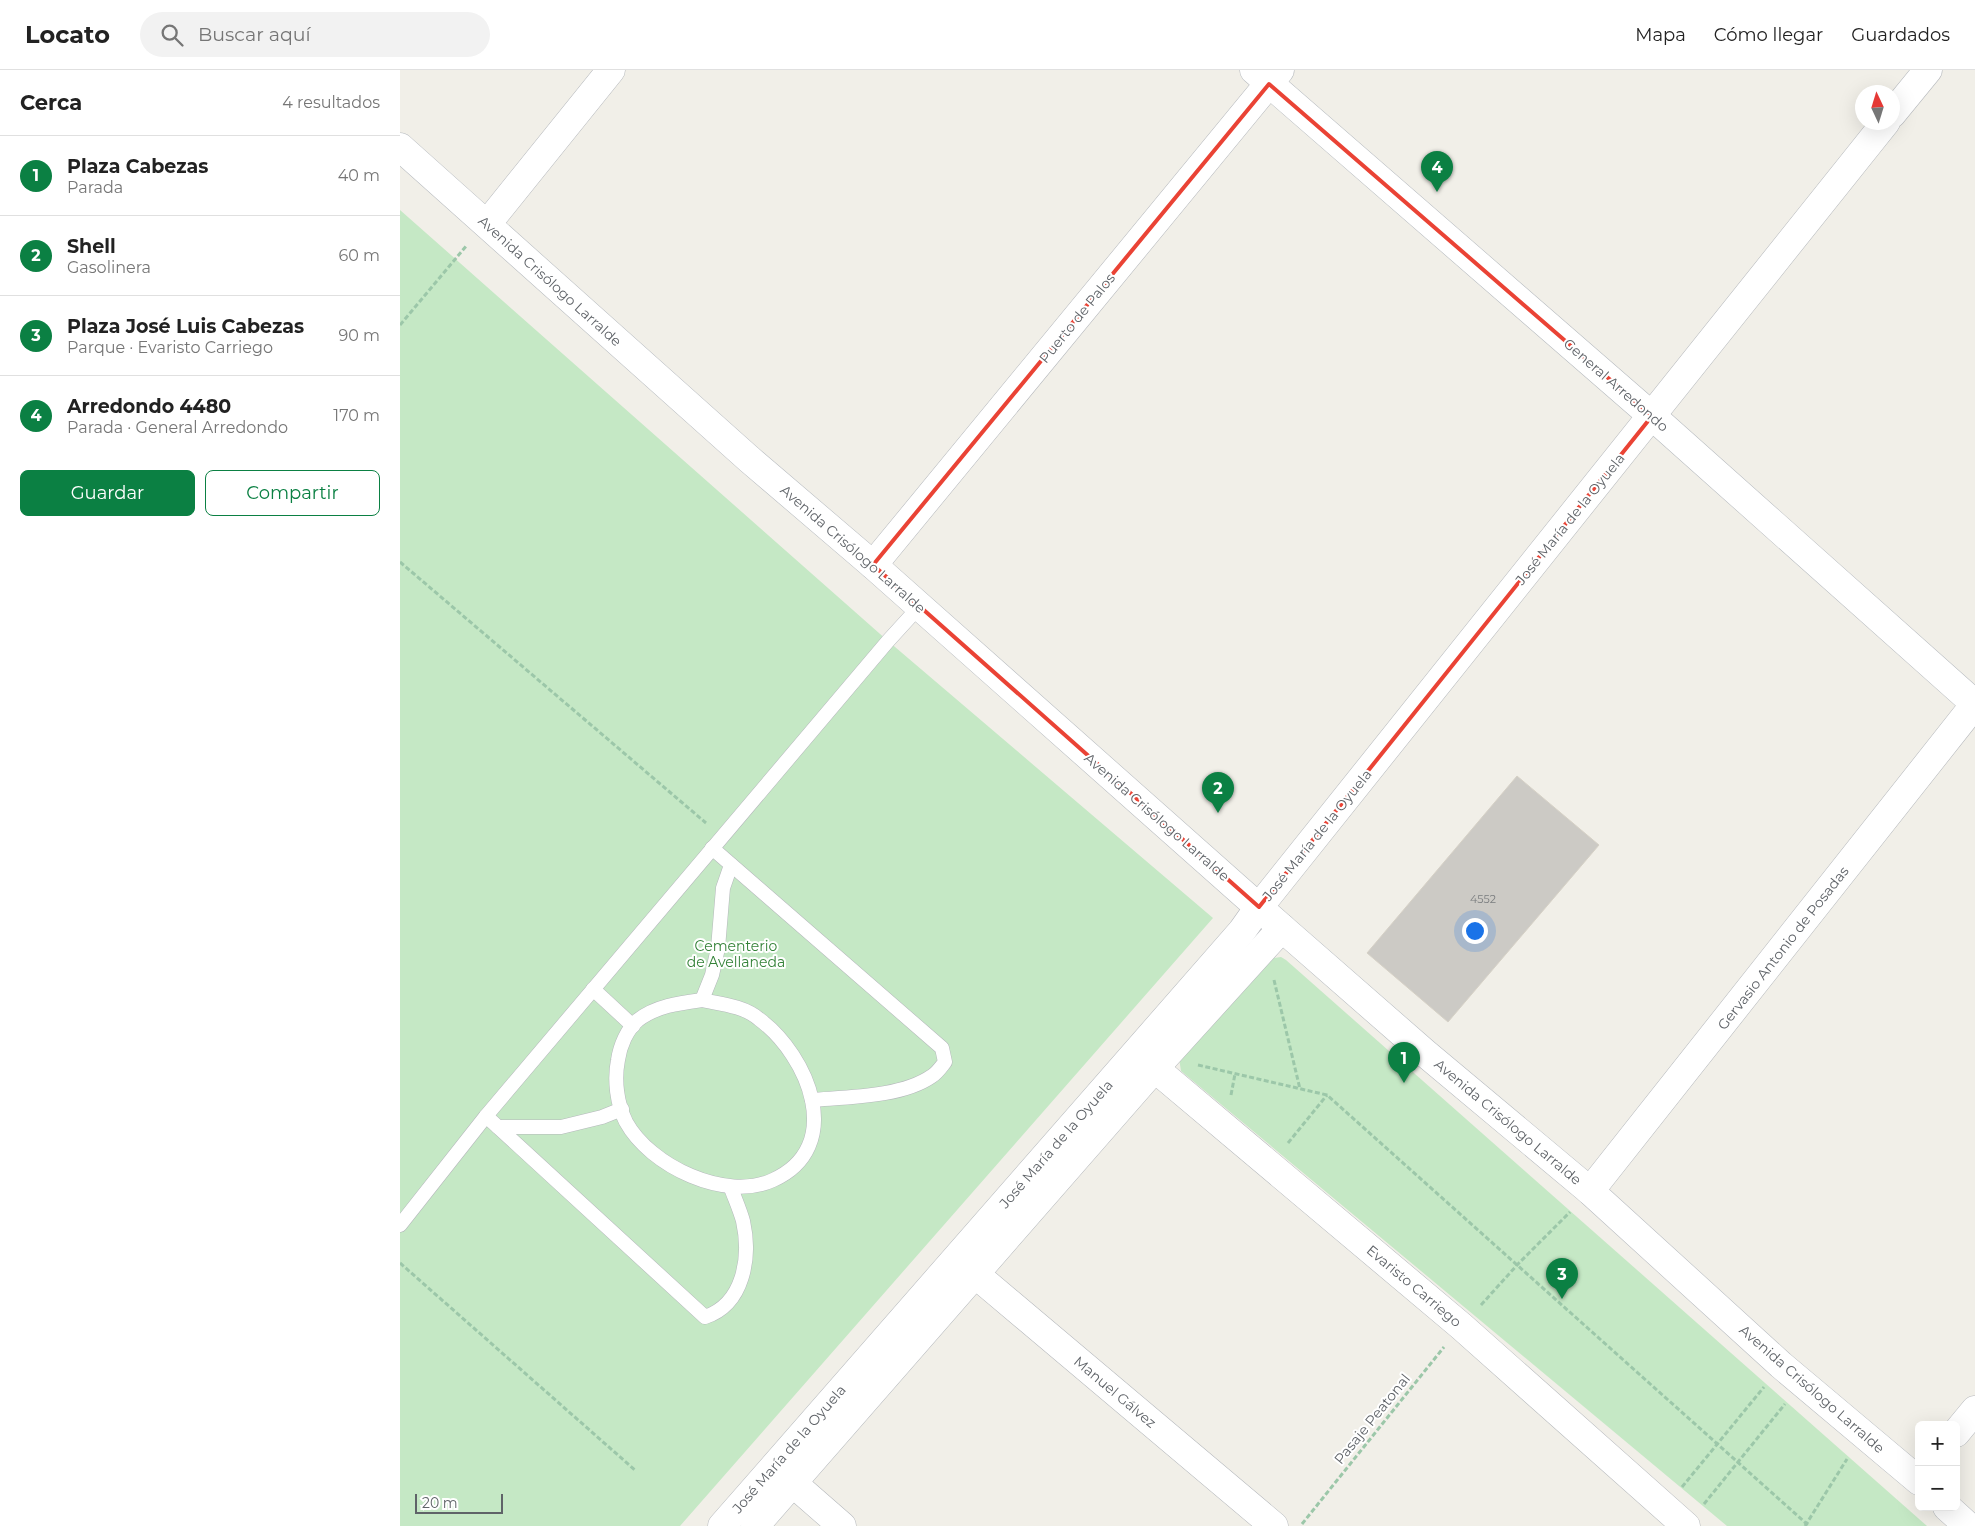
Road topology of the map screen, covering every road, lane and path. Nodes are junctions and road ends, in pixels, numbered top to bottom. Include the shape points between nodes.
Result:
1 (611, 70) edge
2 (1928, 70) edge
3 (1268, 75) edge
4 (1900, 104) edge
5 (1880, 130) edge
6 (400, 147) edge
7 (487, 224) junction
8 (400, 325) edge
9 (1652, 416) junction
10 (400, 562) edge
11 (874, 565) junction
12 (919, 607) junction
13 (1975, 704) edge
14 (722, 837) junction
15 (712, 848) junction
16 (731, 864) junction
17 (1259, 907) junction
18 (1282, 928) junction
19 (1274, 980) dead end
20 (593, 989) junction
21 (702, 1000) junction
22 (634, 1026) junction
23 (1145, 1061) junction
24 (1197, 1065) dead end
25 (1300, 1089) junction
26 (1328, 1095) junction
27 (812, 1100) junction
28 (622, 1109) junction
29 (486, 1116) junction
30 (498, 1127) junction
31 (1269, 1166) junction
32 (731, 1188) junction
33 (1590, 1191) junction
34 (400, 1225) edge
35 (400, 1264) edge
36 (1518, 1264) junction
37 (966, 1266) junction
38 (1461, 1326) junction
39 (1781, 1366) junction
40 (1802, 1384) junction
41 (1975, 1410) edge
42 (1960, 1428) edge
43 (1863, 1433) junction
44 (1717, 1444) junction
45 (1738, 1462) junction
46 (636, 1471) dead end
47 (783, 1475) junction
48 (1915, 1477) edge
49 (1665, 1508) junction
50 (1951, 1511) edge
51 (1269, 1524) edge
52 (1807, 1525) edge
53 (722, 1526) edge
54 (755, 1526) edge
55 (842, 1526) edge
56 (1300, 1526) edge
57 (1686, 1526) edge
58 (1968, 1526) edge

1 - 7 street
2 - 4 street
3 - 9 street, General Arredondo
3 - 11 street, Puerto de Palos
5 - 9 street, José María de la Oyuela
6 - 7 street, Avenida Crisólogo Larralde
7 - 8 path
7 - 11 street, Avenida Crisólogo Larralde
9 - 13 street, General Arredondo
9 - 17 street, José María de la Oyuela
10 - 14 path
11 - 12 street, Avenida Crisólogo Larralde
12 - 14 lane
12 - 17 street, Avenida Crisólogo Larralde
13 - 33 street, Gervasio Antonio de Posadas
14 - 15 lane
15 - 16 lane
15 - 20 lane
16 - 21 lane via 723,888 718,948
16 - 27 lane via 942,1048 945,1062 934,1075 918,1085 862,1096
17 - 18 street, Avenida Crisólogo Larralde
17 - 23 street, José María de la Oyuela
18 - 23 street, José María de la Oyuela
18 - 33 street, Avenida Crisólogo Larralde
19 - 25 path
20 - 22 lane
20 - 29 lane
21 - 22 lane via 672,1004 637,1020
21 - 27 lane via 736,1007 759,1018 783,1042 800,1068
22 - 28 lane via 626,1034 616,1071
23 - 31 street, Evaristo Carriego
23 - 37 street, José María de la Oyuela
24 - 25 path
25 - 26 path
26 - 31 path
26 - 36 path
27 - 32 lane via 814,1133 802,1157 788,1173 764,1184
28 - 30 lane via 602,1118 561,1127
28 - 32 lane via 626,1122 643,1144 667,1163 687,1174
29 - 30 lane
29 - 34 lane
30 - 32 lane via 704,1317 718,1312 731,1298 740,1284 746,1262 743,1221
31 - 38 street, Evaristo Carriego
33 - 36 path, Pasaje Peatonal
33 - 39 street, Avenida Crisólogo Larralde
35 - 46 path
36 - 38 path, Pasaje Peatonal
36 - 44 path
37 - 47 street, José María de la Oyuela
37 - 51 street, Manuel Gálvez
38 - 49 street, Evaristo Carriego
38 - 56 path, Pasaje Peatonal
39 - 40 street, Avenida Crisólogo Larralde
39 - 44 path
40 - 43 street, Avenida Crisólogo Larralde
40 - 45 path
41 - 42 street
43 - 48 street, Avenida Crisólogo Larralde
43 - 52 path
44 - 45 path
44 - 49 path
45 - 52 path
45 - 57 path
47 - 53 street, José María de la Oyuela
47 - 54 street, José María de la Oyuela
47 - 55 street
49 - 57 street, Evaristo Carriego
50 - 58 street

